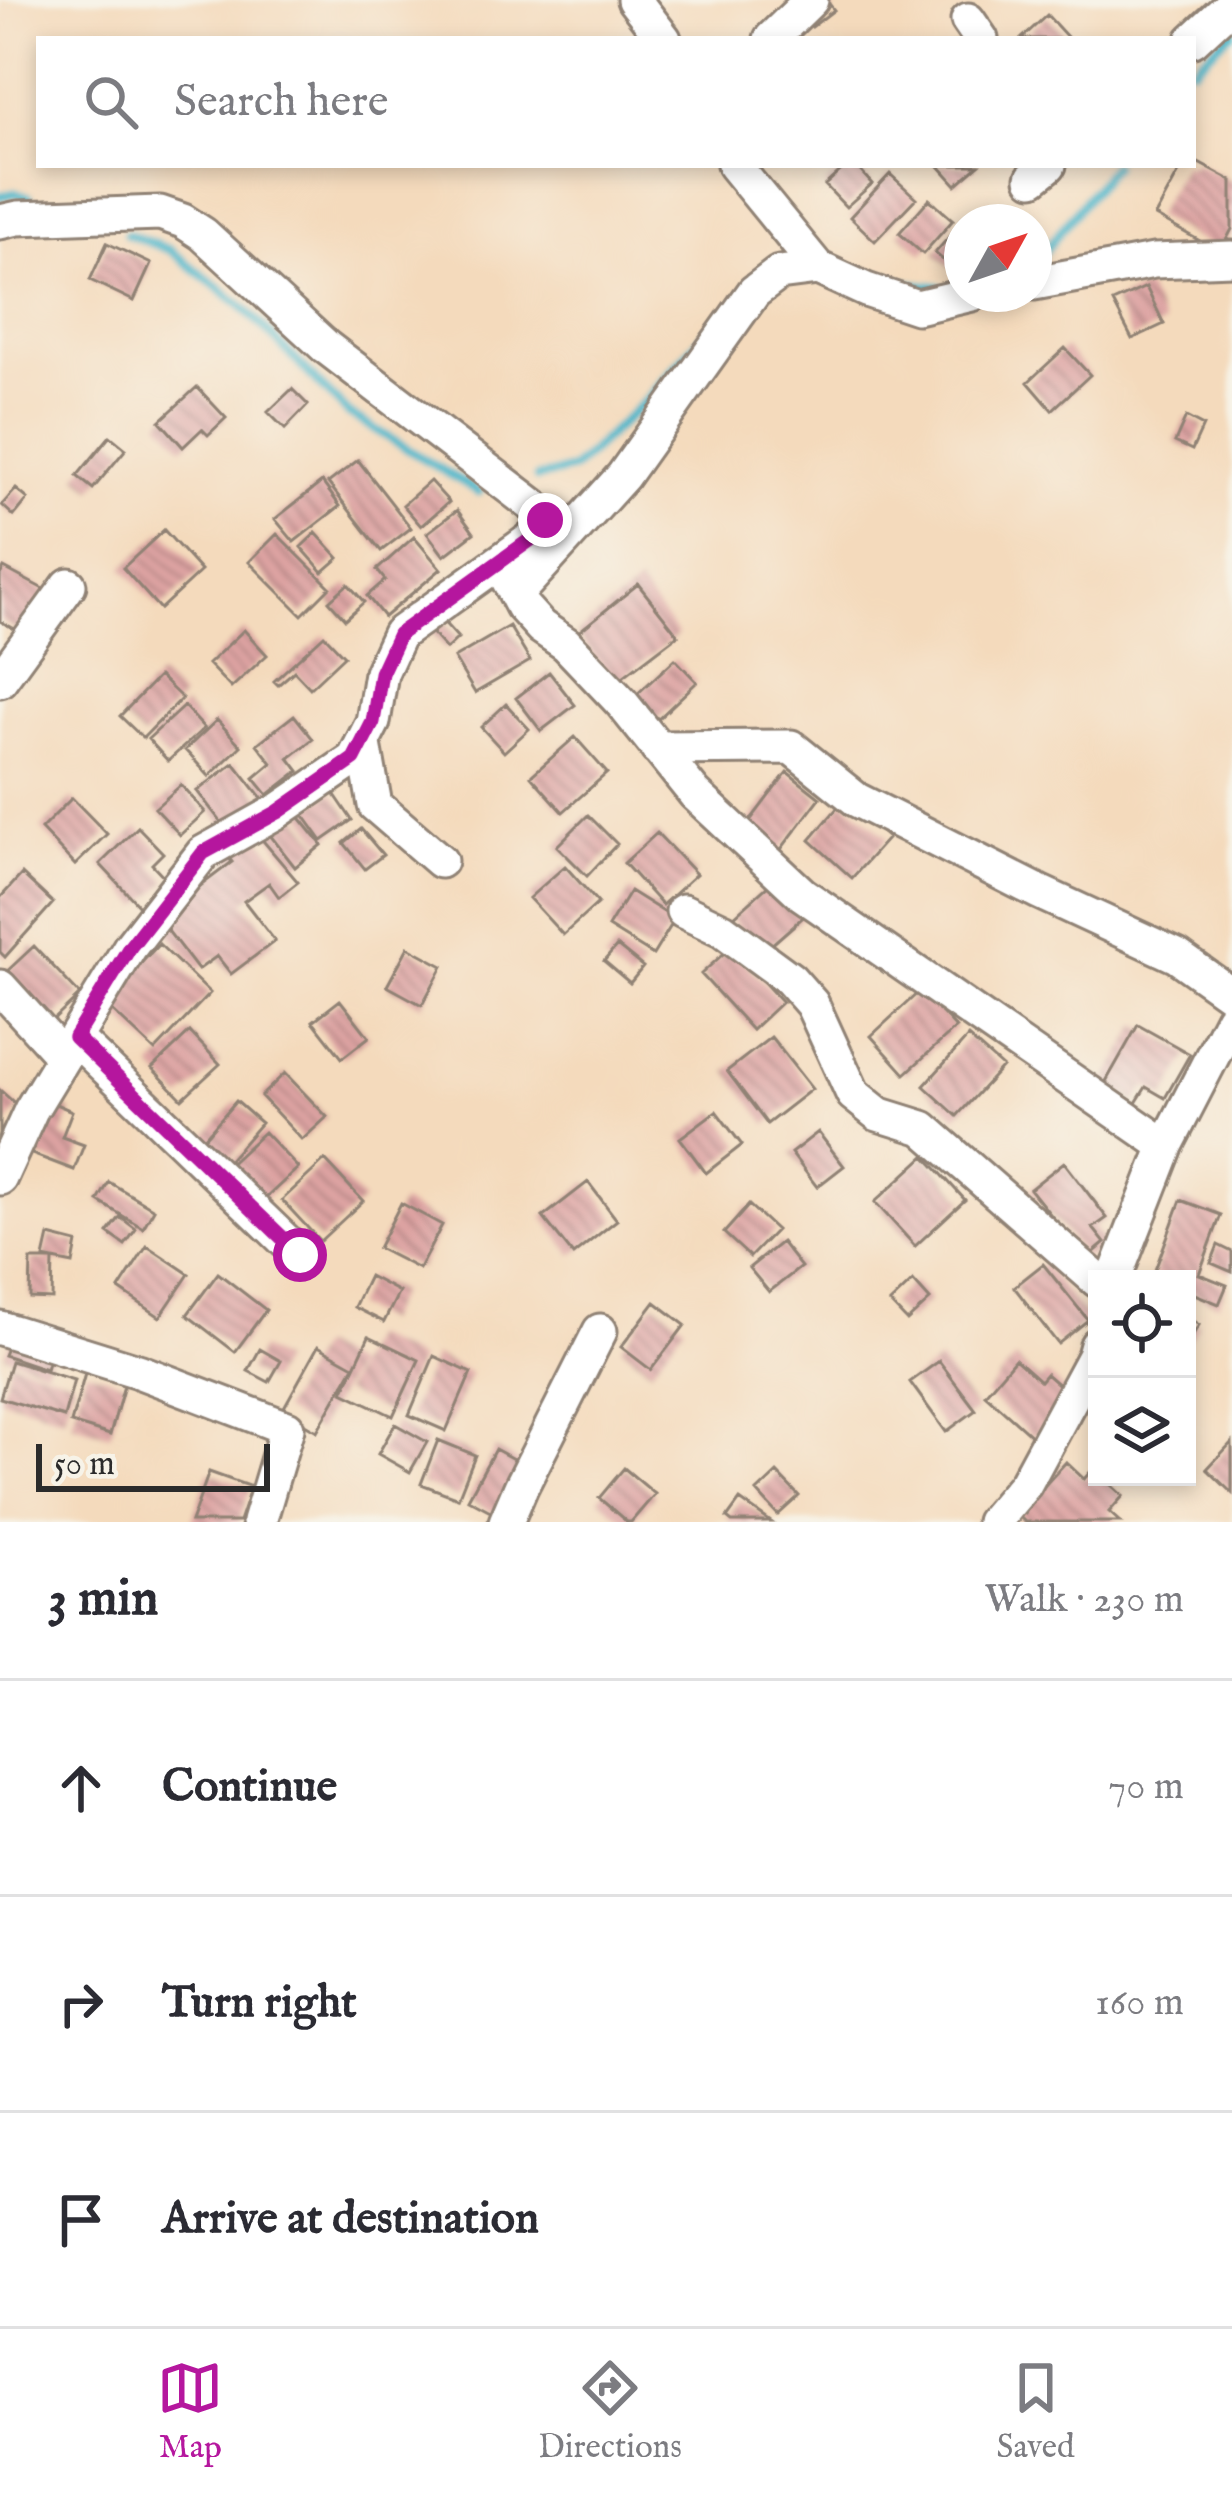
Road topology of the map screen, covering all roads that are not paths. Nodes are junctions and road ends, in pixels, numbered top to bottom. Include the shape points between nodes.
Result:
1 (634, 0) edge
2 (811, 0) edge
3 (1218, 7) edge
4 (662, 36) edge
5 (774, 36) edge
6 (1196, 36) edge
7 (736, 168) edge
8 (0, 222) edge
9 (1232, 258) edge
10 (818, 268) junction
11 (1052, 280) edge
12 (944, 301) edge
13 (499, 562) junction
14 (69, 585) dead end
15 (516, 594) junction
16 (0, 680) edge
17 (364, 744) junction
18 (657, 748) junction
19 (440, 861) dead end
20 (683, 911) dead end
21 (0, 987) edge
22 (1232, 995) edge
23 (1232, 1018) edge
24 (69, 1047) junction
25 (1166, 1146) junction
26 (0, 1178) edge
27 (300, 1255) dead end
28 (1118, 1270) edge
29 (1088, 1272) edge
30 (0, 1328) edge
31 (600, 1331) dead end
32 (1087, 1394) edge
33 (260, 1522) edge
34 (506, 1522) edge
35 (993, 1522) edge

1 - 4 street
2 - 5 street
3 - 6 street
7 - 10 street
8 - 13 street via 160,213 203,234 326,347 543,513 544,530
9 - 11 street via 1154,261
10 - 12 street via 917,307
10 - 15 street via 779,273 754,292 623,476
13 - 15 street
13 - 17 street via 399,634
14 - 16 street
15 - 18 street
17 - 19 street via 374,805
17 - 24 street via 278,812 203,853 130,947
18 - 22 street via 791,747 856,800 1177,956
18 - 25 street via 802,894
20 - 29 street via 790,979 812,1004 853,1094 878,1114 923,1128
21 - 24 street
23 - 25 street
24 - 26 street
24 - 27 street
25 - 28 street
30 - 33 street via 287,1428
31 - 34 street
32 - 35 street

